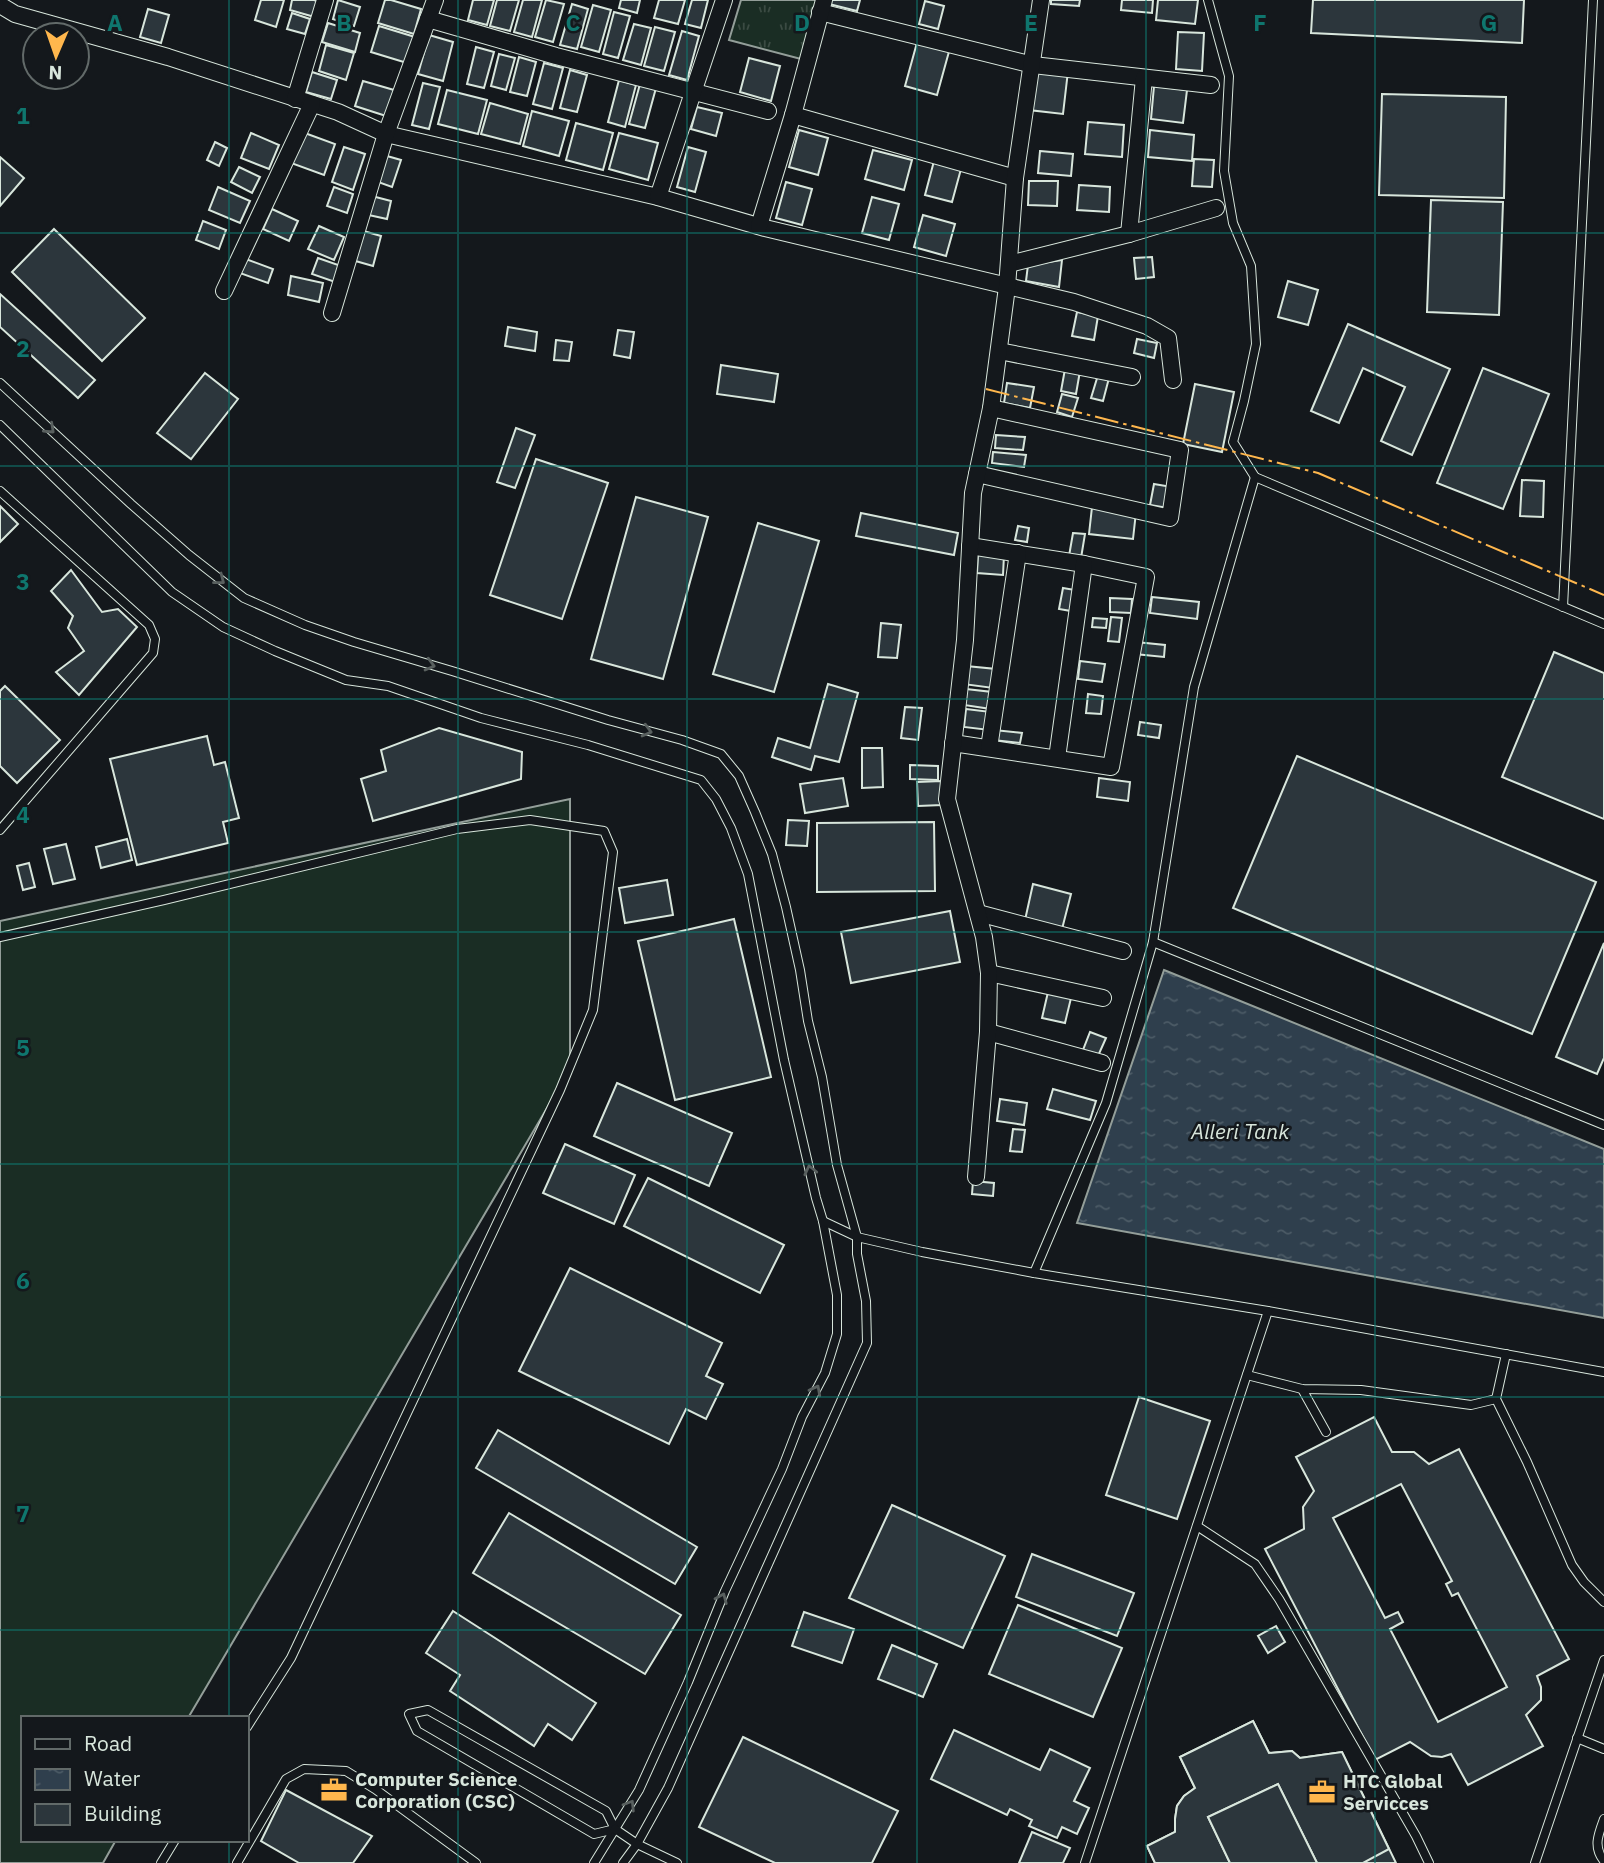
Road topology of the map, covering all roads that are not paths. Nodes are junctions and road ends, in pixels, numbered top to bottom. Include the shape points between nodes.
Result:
1 (325, 0) edge
2 (435, 0) edge
3 (724, 0) edge
4 (1041, 0) edge
5 (1209, 0) edge
6 (1592, 0) edge
7 (0, 5) edge
8 (822, 6) edge
9 (428, 19) junction
10 (1033, 65) junction
11 (1144, 78) junction
12 (1211, 85) dead end
13 (695, 91) junction
14 (295, 99) junction
15 (312, 104) junction
16 (768, 111) dead end
17 (793, 116) junction
18 (386, 134) junction
19 (1015, 178) junction
20 (658, 197) junction
21 (1216, 208) dead end
22 (759, 226) junction
23 (1129, 234) junction
24 (1009, 264) junction
25 (1007, 287) junction
26 (224, 291) dead end
27 (332, 313) dead end
28 (999, 351) junction
29 (1132, 377) dead end
30 (1172, 380) dead end
31 (0, 383) edge
32 (991, 408) junction
33 (0, 425) edge
34 (977, 474) junction
35 (1255, 477) junction
36 (0, 491) edge
37 (970, 546) junction
38 (1018, 554) junction
39 (1084, 564) junction
40 (1563, 607) junction
41 (1604, 624) edge
42 (953, 743) junction
43 (989, 748) junction
44 (1057, 758) junction
45 (0, 830) edge
46 (978, 912) junction
47 (0, 937) edge
48 (1153, 942) junction
49 (1123, 951) dead end
50 (989, 973) junction
51 (1103, 998) dead end
52 (988, 1032) junction
53 (1102, 1063) dead end
54 (1604, 1125) edge
55 (976, 1177) dead end
56 (823, 1221) junction
57 (857, 1237) junction
58 (1034, 1273) junction
59 (1268, 1311) junction
60 (1506, 1354) junction
61 (1604, 1373) edge
62 (1247, 1375) junction
63 (1301, 1389) junction
64 (1496, 1399) junction
65 (1326, 1432) dead end
66 (1197, 1525) junction
67 (1604, 1602) edge
68 (1604, 1660) edge
69 (248, 1725) edge
70 (1577, 1738) junction
71 (1604, 1749) edge
72 (1604, 1819) edge
73 (615, 1829) junction
74 (174, 1842) edge
75 (637, 1844) junction
76 (1604, 1861) edge
77 (160, 1863) edge
78 (237, 1863) edge
79 (476, 1863) edge
80 (594, 1863) edge
81 (623, 1863) edge
82 (677, 1863) edge
83 (1085, 1863) edge
84 (1429, 1863) edge
85 (1535, 1863) edge

1 - 14 street
2 - 9 street
3 - 13 street
4 - 10 street
5 - 35 lane via 1229,76 1224,170 1233,223 1251,266 1256,344 1233,442
6 - 40 lane
7 - 14 street via 15,14
8 - 10 street
8 - 17 street
9 - 13 street
9 - 18 street
10 - 11 street
10 - 19 street
11 - 12 street
11 - 23 street
13 - 16 street
13 - 20 street
14 - 15 street
15 - 18 street
15 - 26 street
17 - 19 street
17 - 22 street
18 - 20 street
18 - 27 street
19 - 24 street
20 - 22 street
21 - 23 street
22 - 25 street
23 - 24 street
24 - 25 street
25 - 28 street
25 - 30 street via 1074,302 1147,326 1168,338
28 - 29 street
28 - 32 street
31 -> 57 lane via 140,513 244,598 354,642 721,754 739,776 772,855 800,970 837,1165
32 - 34 street
32 - 34 street via 1180,450 1170,518
56 -> 33 lane via 784,1060 748,874 731,828 701,780 481,718 388,686 346,680 223,627 172,592
34 - 37 street
35 - 40 lane
35 - 48 lane via 1194,687
36 - 45 lane via 149,625 155,639 153,653
37 - 38 street
37 - 42 street
38 - 39 street
38 - 43 street
39 - 44 street
39 - 44 street via 1146,577 1111,767
40 - 41 lane
42 - 43 street
42 - 46 street via 947,799
43 - 44 street
46 - 49 street
46 - 50 street
47 - 69 lane via 457,828 530,820 604,831 613,852 593,1010 560,1090 291,1658
48 - 54 lane
48 - 58 lane via 1106,1103
50 - 51 street
50 - 52 street
52 - 53 street
52 - 55 street
56 - 57 lane
73 -> 56 lane via 644,1780 825,1373 836,1334 836,1295
57 - 58 lane
57 - 75 lane via 867,1343 668,1787
58 - 59 lane
59 - 60 lane
59 - 62 lane
60 - 61 lane
60 - 64 lane
62 - 63 lane
62 - 66 lane
63 - 64 lane via 1361,1391 1471,1405
63 - 65 lane
64 - 67 lane via 1572,1565
66 - 83 lane
66 - 84 lane via 1255,1564
68 - 70 lane
70 - 71 lane
70 - 85 lane
72 - 76 lane via 1596,1841
73 - 73 lane via 594,1833 417,1731 409,1713 428,1710 606,1811
73 - 75 lane
73 - 80 lane
74 - 77 lane
75 - 81 lane
75 - 82 lane
78 - 79 lane via 286,1779 304,1769 346,1771

